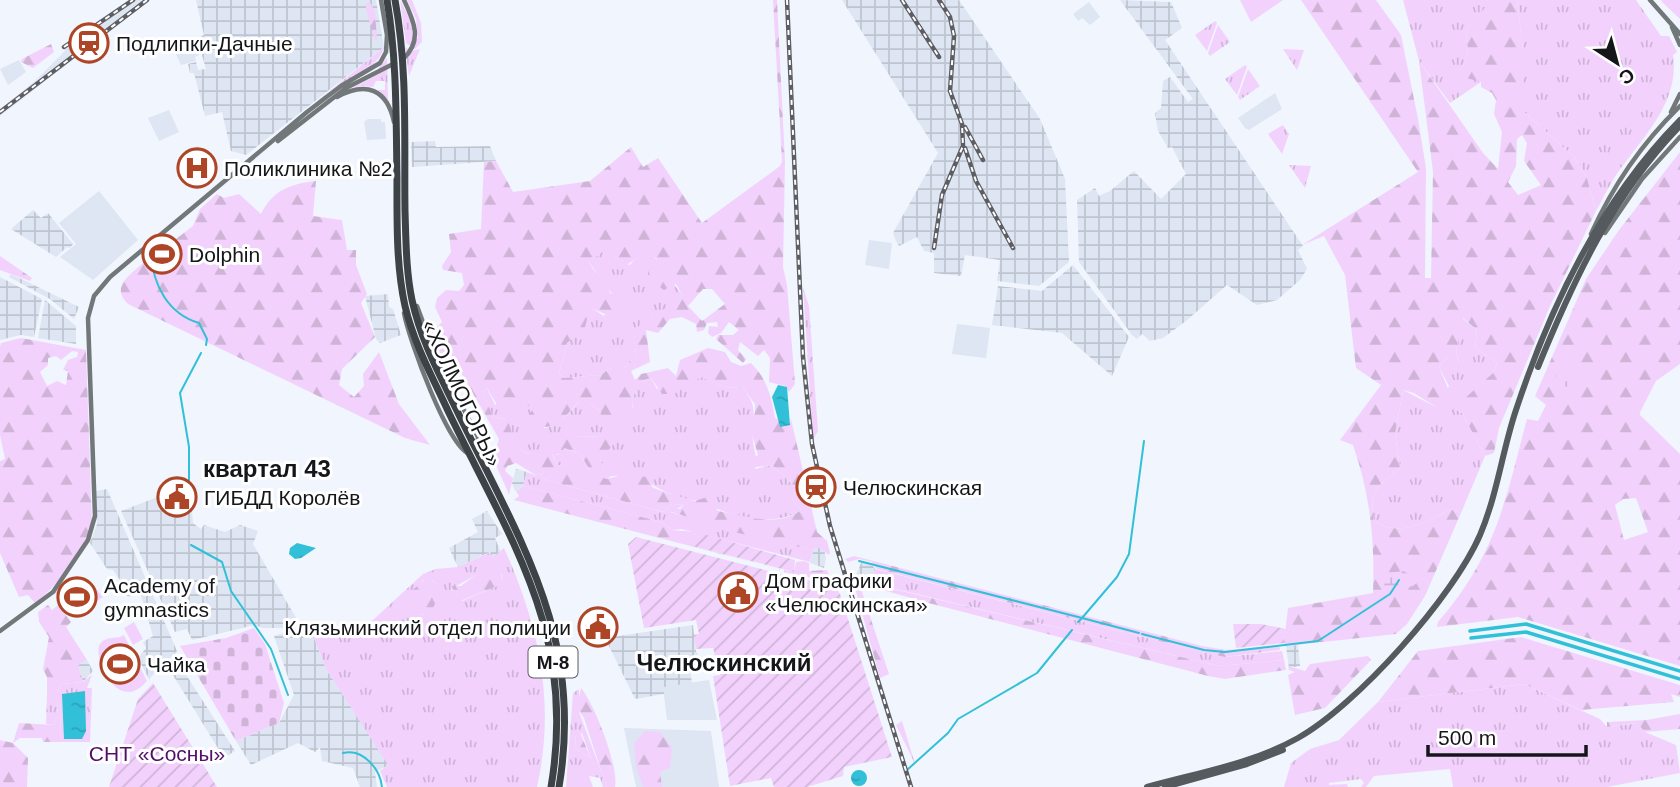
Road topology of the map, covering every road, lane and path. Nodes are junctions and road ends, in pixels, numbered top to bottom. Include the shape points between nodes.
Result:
1 (381, 0) edge
2 (387, 0) edge
3 (395, 0) edge
4 (404, 0) edge
5 (1650, 0) edge
6 (1671, 23) junction
7 (1680, 34) edge
8 (1680, 45) edge
9 (1680, 94) edge
10 (1680, 106) edge
11 (313, 113) junction
12 (1680, 120) edge
13 (1680, 126) edge
14 (1660, 127) junction
15 (397, 137) junction
16 (1680, 137) edge
17 (254, 158) junction
18 (1582, 254) junction
19 (1579, 271) junction
20 (400, 279) junction
21 (409, 285) junction
22 (0, 631) edge
23 (1300, 739) junction
24 (1279, 750) junction
25 (551, 787) edge
26 (559, 787) edge
27 (1147, 787) edge
28 (1165, 787) edge

1 - 17 main road via 387,35 380,64 324,99
2 - 15 highway, «ХОЛМОГОРЫ» / М-8
3 - 21 highway, «ХОЛМОГОРЫ» / М-8 via 404,74
4 - 11 main road via 416,38 405,57 346,88
5 - 6 main road
6 - 7 main road
6 - 8 main road
9 - 14 main road
10 - 14 main road
11 - 15 main road via 346,92 370,88 387,101
11 - 17 main road
12 - 18 main road via 1629,180
13 - 19 main road via 1632,183
14 - 18 main road via 1623,174
15 - 20 highway, «ХОЛМОГОРЫ» / М-8
16 - 19 main road via 1630,195
17 - 22 main road via 110,277 94,296 88,318 94,524 46,601
18 - 23 main road via 1515,412 1490,510 1467,559 1359,692
19 - 23 main road via 1519,413 1494,510 1471,561 1362,695 1325,726
20 - 21 main road via 411,341 456,441 464,453 475,453 480,444 434,352
20 - 25 highway, «ХОЛМОГОРЫ» / М-8 via 422,357 514,544 543,614 557,706
21 - 26 highway, «ХОЛМОГОРЫ» / М-8 via 430,354 550,611 565,706
23 - 24 main road
24 - 27 main road
24 - 28 main road

